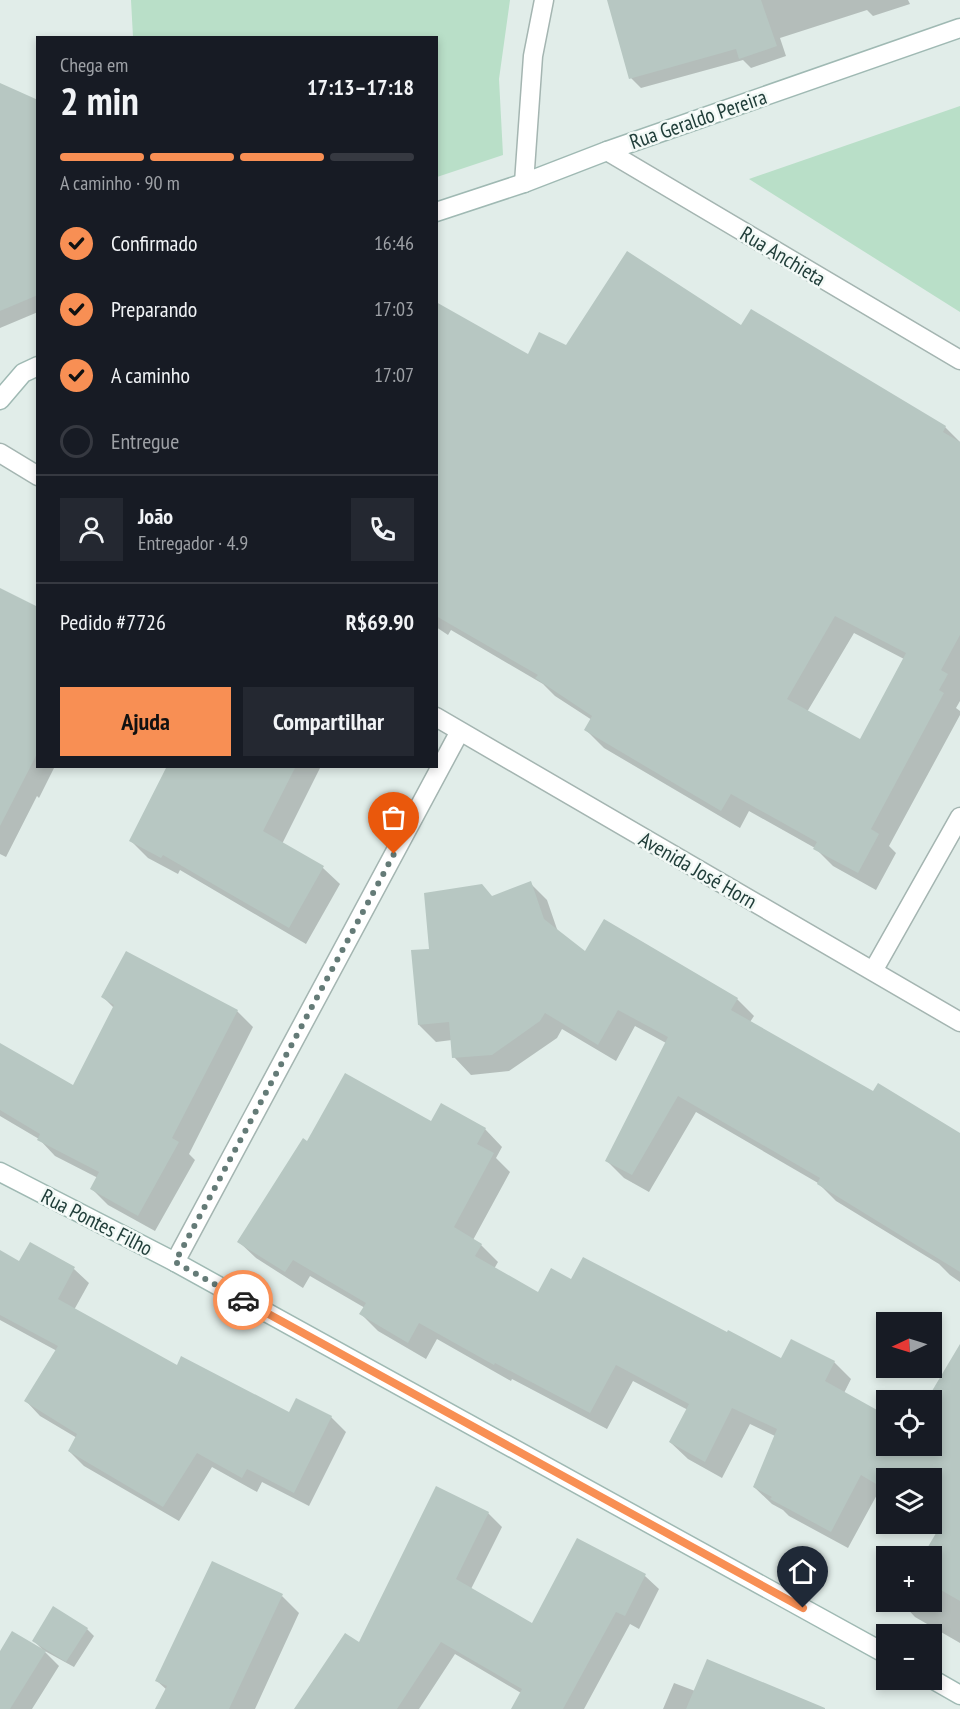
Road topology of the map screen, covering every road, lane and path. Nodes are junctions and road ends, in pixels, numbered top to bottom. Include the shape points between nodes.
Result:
1 (544, 0) edge
2 (960, 28) edge
3 (607, 151) junction
4 (524, 183) junction
5 (438, 211) edge
6 (960, 360) edge
7 (36, 367) edge
8 (0, 400) edge
9 (0, 453) edge
10 (36, 475) edge
11 (438, 718) edge
12 (460, 731) junction
13 (960, 817) edge
14 (873, 971) junction
15 (960, 1022) edge
16 (0, 1172) edge
17 (175, 1262) junction
18 (876, 1648) edge
19 (942, 1685) edge
20 (960, 1695) edge

1 - 4 street via 533,56
2 - 3 street, Rua Geraldo Pereira
3 - 4 street, Rua Geraldo Pereira
3 - 6 street, Rua Anchieta
4 - 5 street, Rua Geraldo Pereira
7 - 8 street via 23,374
9 - 10 street
11 - 12 street, Avenida José Horn
12 - 14 street, Avenida José Horn
12 - 17 street
13 - 14 street
14 - 15 street, Avenida José Horn
16 - 17 street, Rua Pontes Filho
17 - 18 street, Rua Pontes Filho
19 - 20 street

